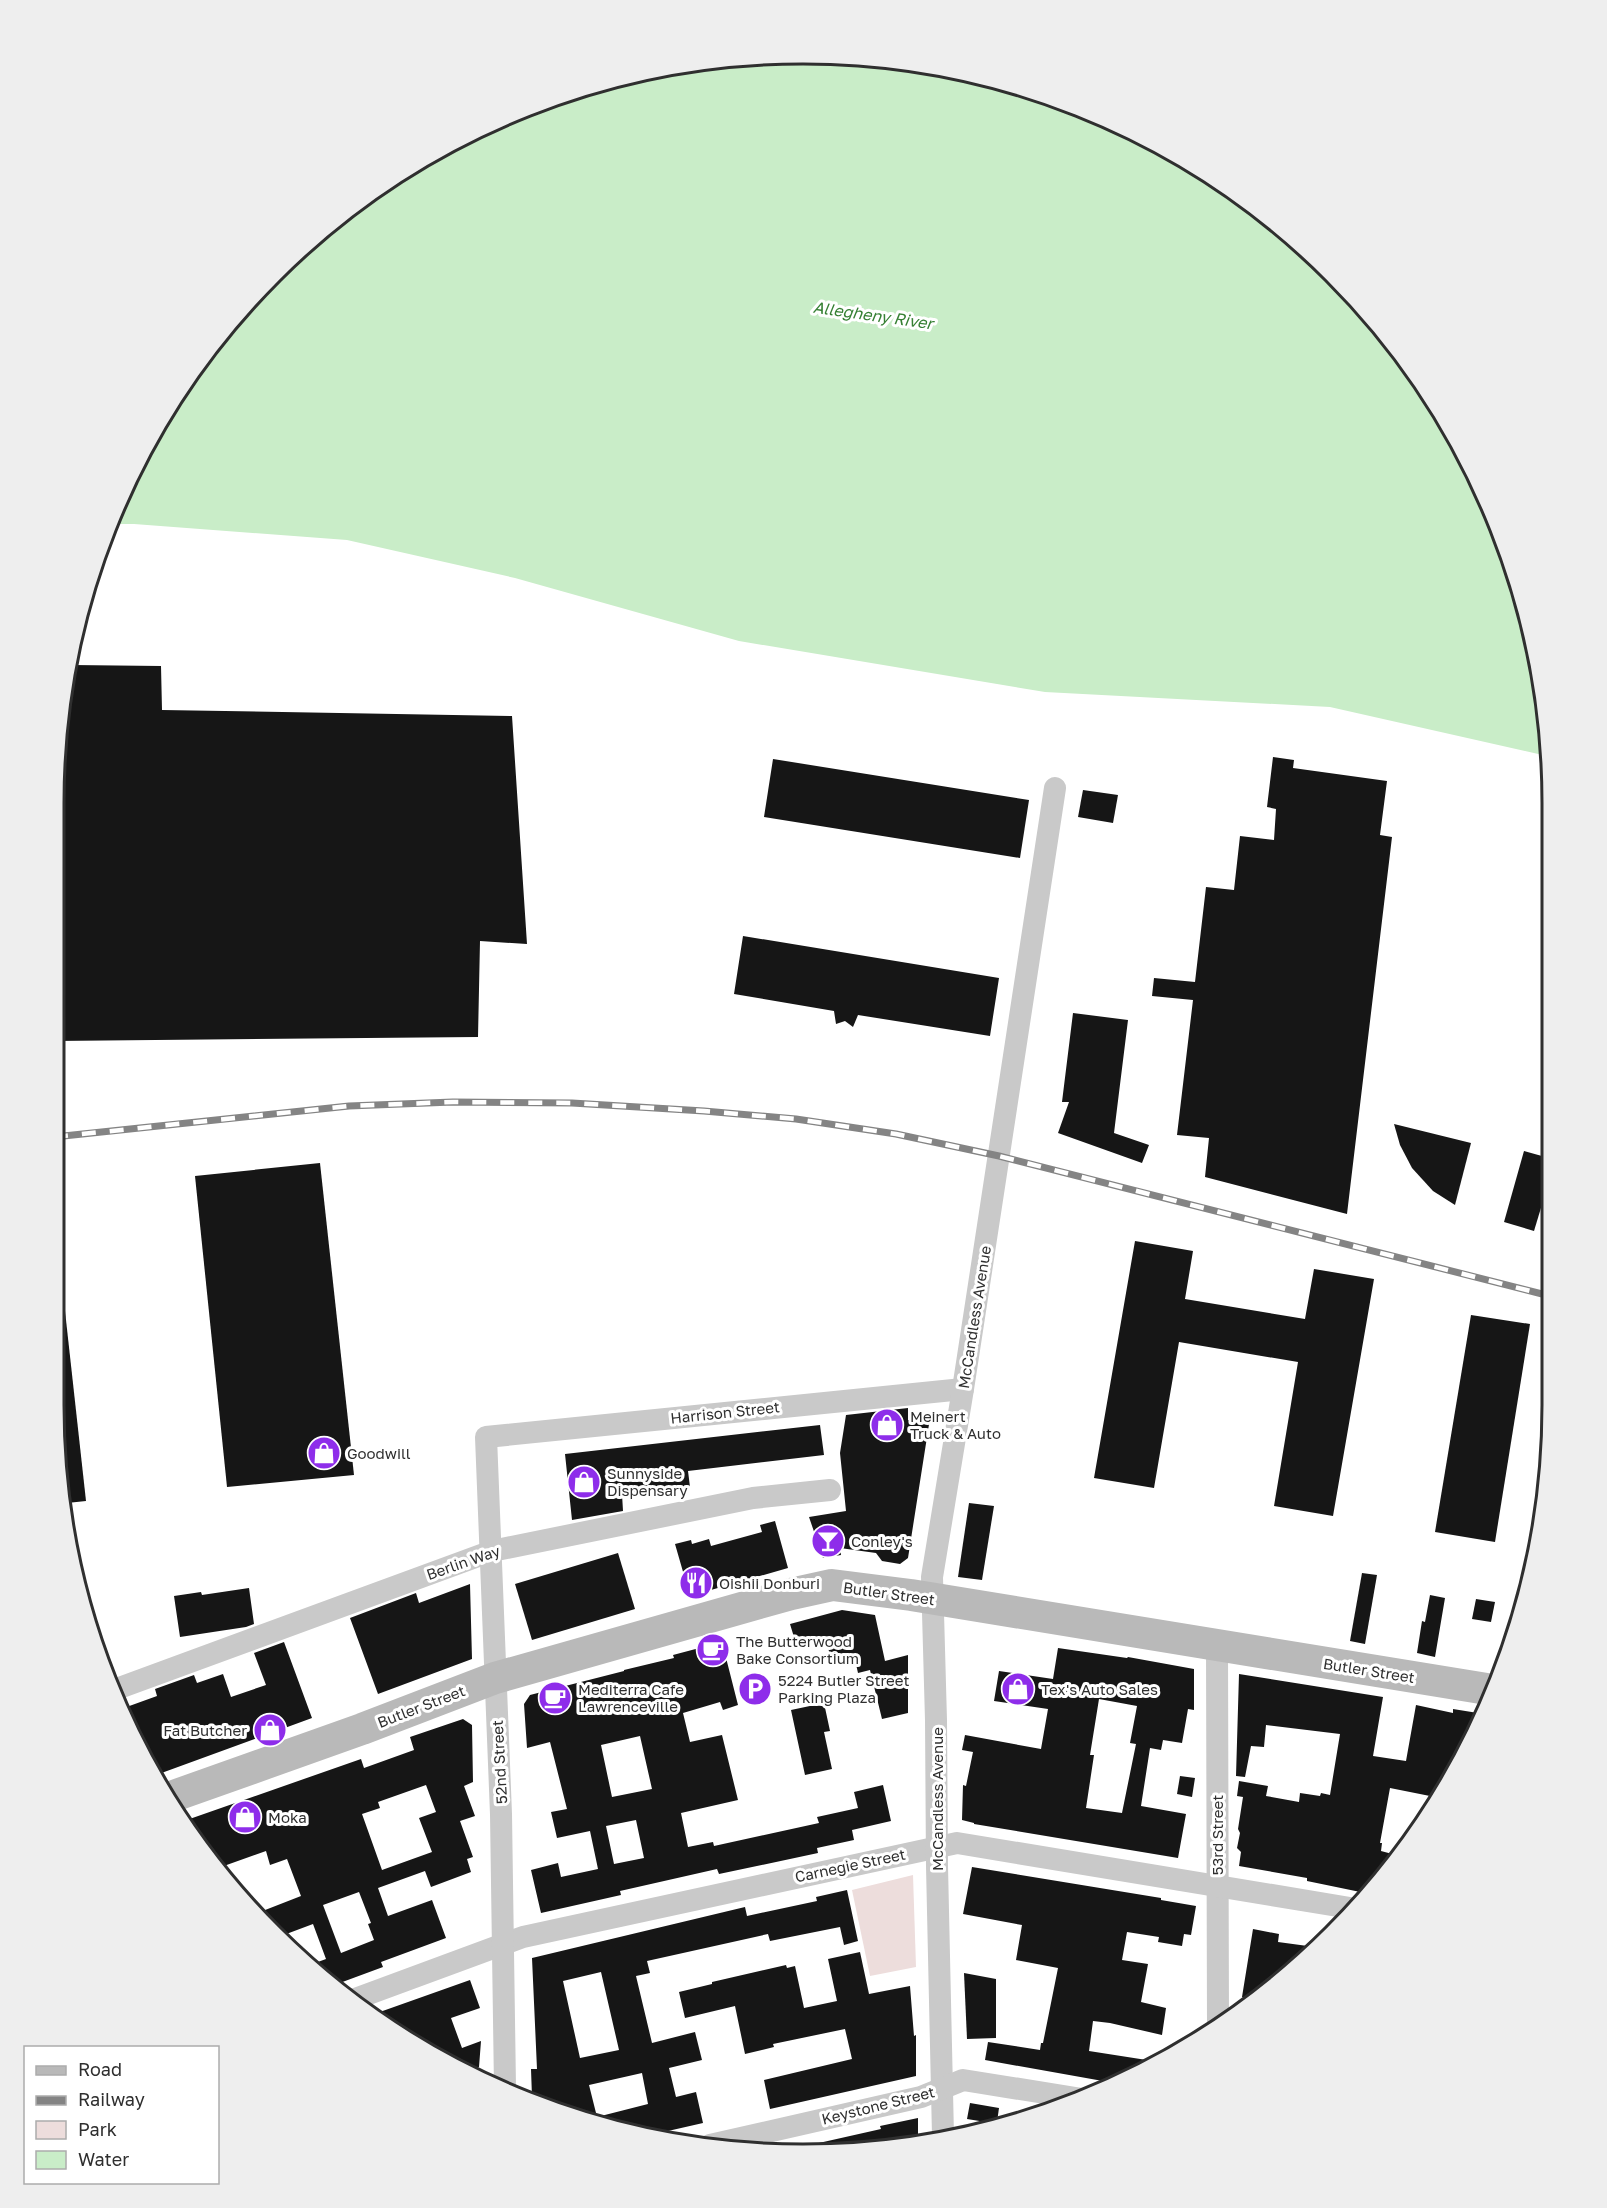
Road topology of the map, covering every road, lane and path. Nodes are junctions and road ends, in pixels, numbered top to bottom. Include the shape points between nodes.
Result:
1 (1055, 788) dead end
2 (963, 1389) junction
3 (486, 1437) joint
4 (830, 1490) dead end
5 (492, 1551) junction
6 (932, 1598) junction
7 (1217, 1646) junction
8 (495, 1678) junction
9 (121, 1687) edge
10 (1485, 1689) edge
11 (177, 1795) edge
12 (937, 1846) junction
13 (1217, 1886) junction
14 (1345, 1907) edge
15 (503, 1945) junction
16 (362, 1997) edge
17 (1218, 2016) edge
18 (505, 2080) edge
19 (942, 2088) junction
20 (1062, 2096) edge
21 (943, 2130) edge
22 (733, 2140) edge

1 - 2 street, McCandless Avenue
2 - 3 street, Harrison Street
2 - 6 street, McCandless Avenue via 932,1577
3 - 5 street, 52nd Street
4 - 5 street, Berlin Way via 753,1498
5 - 8 street, 52nd Street
5 - 9 street, Berlin Way
6 - 7 main road, Butler Street
6 - 8 main road, Butler Street via 832,1585
6 - 12 street, McCandless Avenue
7 - 10 main road, Butler Street
7 - 13 street, 53rd Street
8 - 11 main road, Butler Street
8 - 15 street, 52nd Street
12 - 13 street, Carnegie Street via 957,1843
12 - 15 street, Carnegie Street via 523,1937
12 - 19 street, McCandless Avenue
13 - 14 street, Carnegie Street
13 - 17 street, 53rd Street
15 - 16 street, Carnegie Street
15 - 18 street, 52nd Street
19 - 20 street, Keystone Street via 963,2080
19 - 21 street, McCandless Avenue
19 - 22 street, Keystone Street via 921,2097

